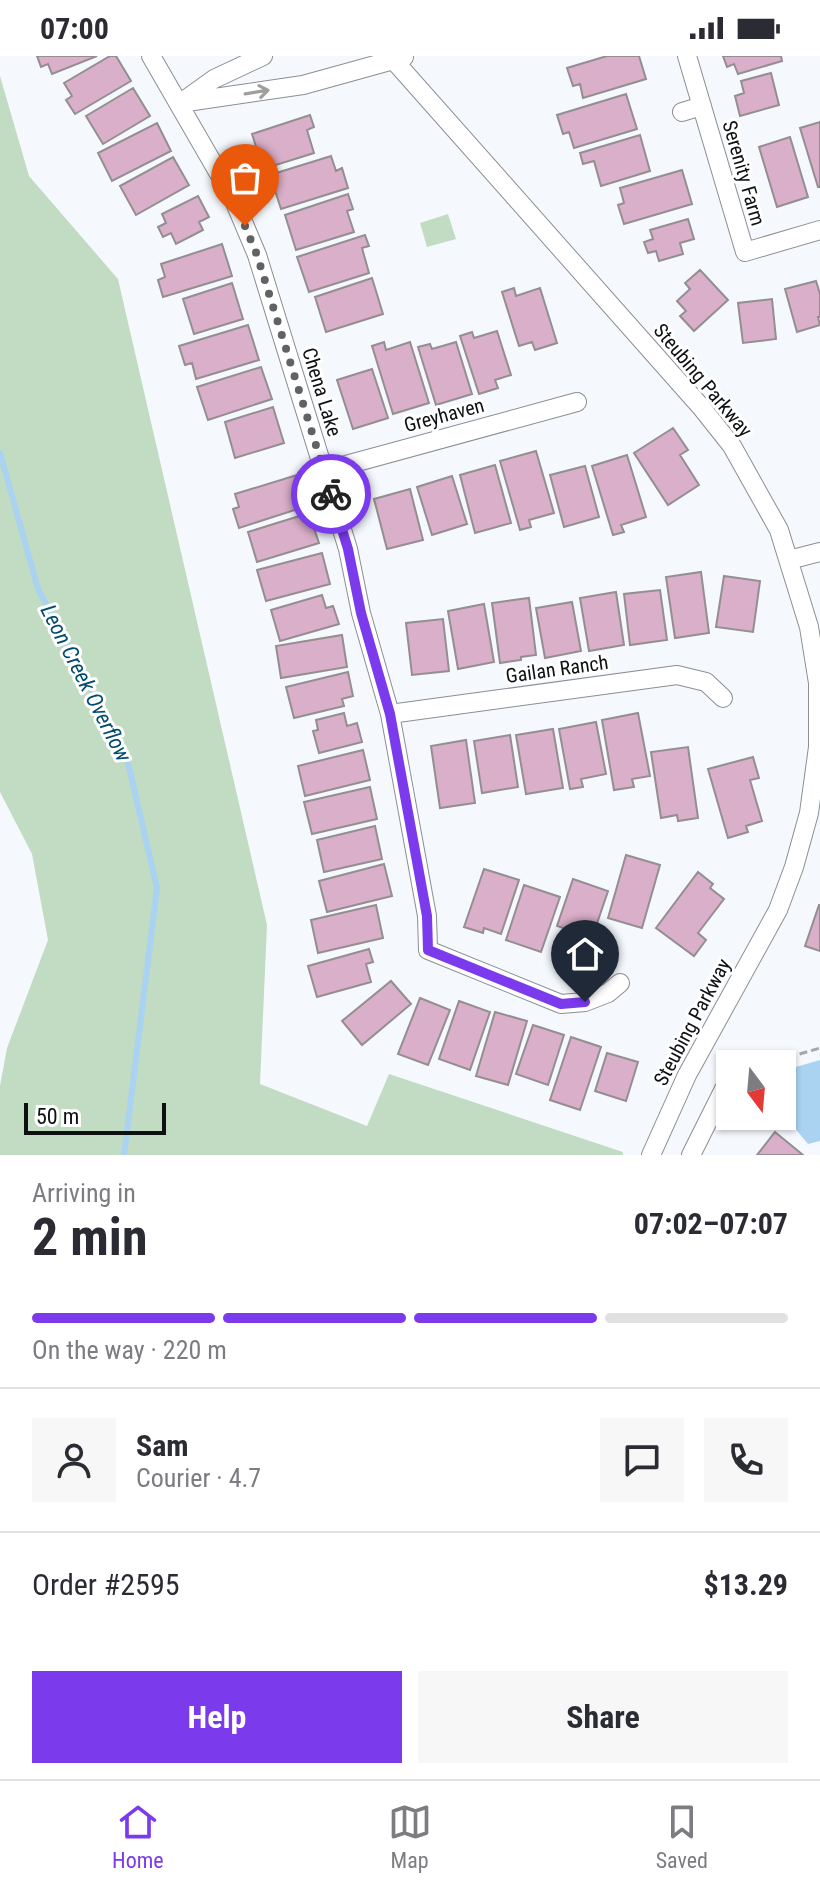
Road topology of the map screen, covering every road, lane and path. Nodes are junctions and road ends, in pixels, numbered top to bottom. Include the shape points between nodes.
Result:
1 (151, 56) edge
2 (263, 56) edge
3 (687, 56) edge
4 (396, 57) edge
5 (180, 103) junction
6 (702, 106) junction
7 (682, 112) dead end
8 (820, 230) edge
9 (577, 402) dead end
10 (324, 471) junction
11 (820, 552) edge
12 (789, 560) junction
13 (811, 599) edge
14 (723, 698) dead end
15 (390, 714) junction
16 (620, 983) dead end
17 (820, 1048) edge
18 (796, 1055) edge
19 (716, 1105) edge
20 (651, 1155) edge
21 (691, 1155) edge

1 - 5 street, Chena Lake
2 - 5 street via 214,79
3 - 6 street, Serenity Farm
5 -> 4 street via 303,85
4 - 12 street, Steubing Parkway via 732,446 779,530
5 - 10 street, Chena Lake via 233,198 257,255
6 - 7 street, Serenity Farm
6 - 8 street, Serenity Farm via 745,252
9 - 10 street, Greyhaven
10 - 15 street, Chena Lake
11 - 12 street
12 - 13 street, Steubing Parkway
13 - 20 street, Steubing Parkway via 818,747 809,813 794,867 778,910 687,1075
14 - 15 street, Gailan Ranch via 706,682 677,675
15 - 16 street, Chena Lake via 427,916 428,950 561,1004 585,1002
17 - 18 path
19 - 21 street

